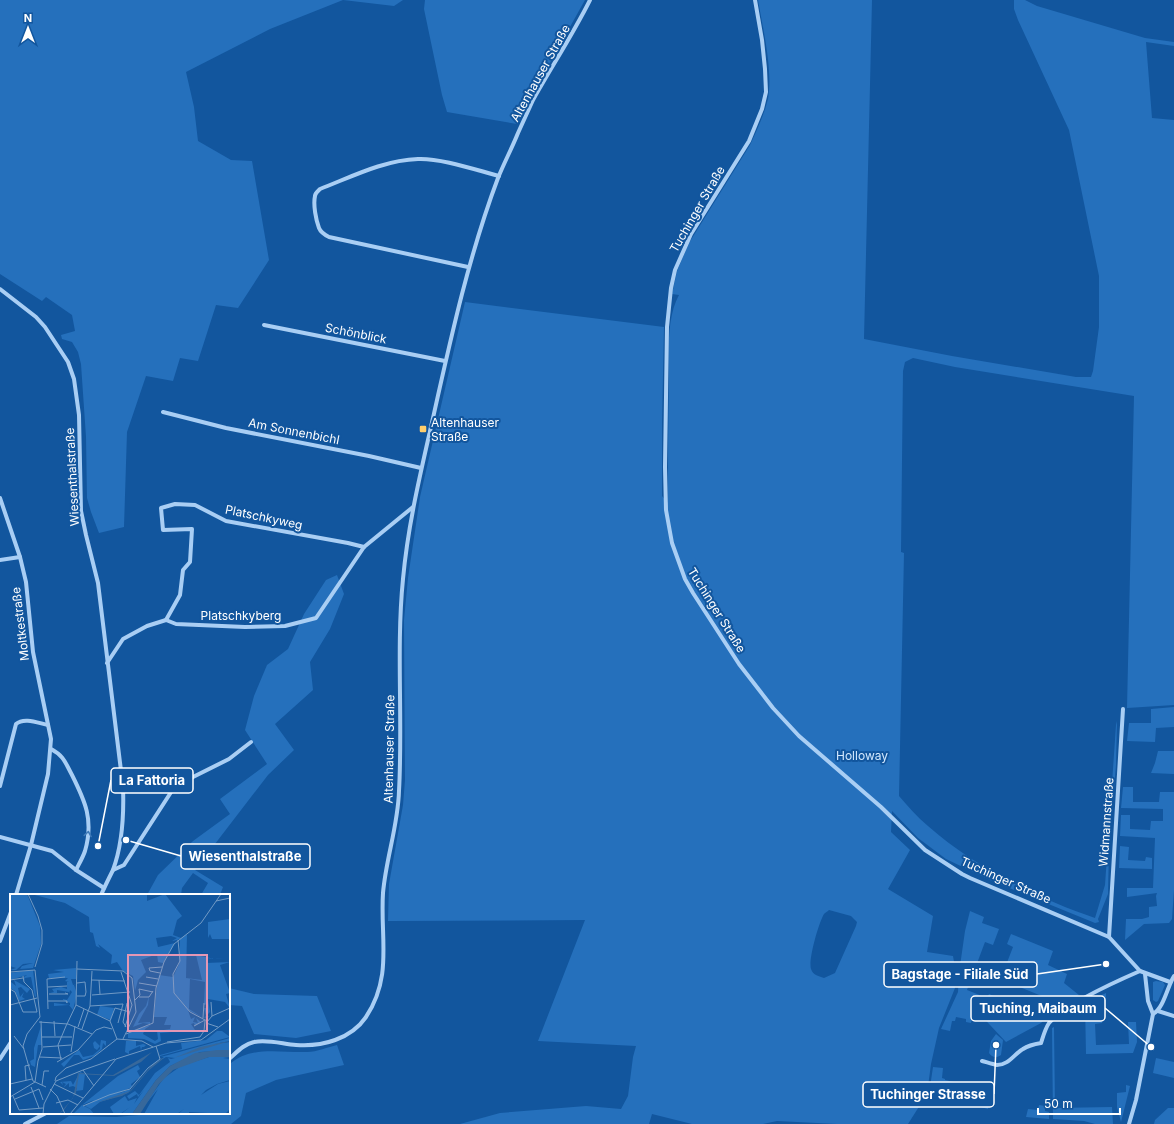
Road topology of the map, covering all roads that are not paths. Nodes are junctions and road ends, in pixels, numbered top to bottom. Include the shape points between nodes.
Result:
1 (590, 0) edge
2 (755, 0) edge
3 (499, 176) junction
4 (468, 267) junction
5 (0, 289) edge
6 (264, 325) dead end
7 (445, 361) junction
8 (163, 412) dead end
9 (421, 468) junction
10 (0, 498) edge
11 (414, 506) junction
12 (364, 547) junction
13 (20, 557) junction
14 (0, 560) edge
15 (166, 620) junction
16 (107, 663) junction
17 (1123, 709) dead end
18 (48, 725) junction
19 (251, 742) dead end
20 (51, 749) junction
21 (0, 786) edge
22 (175, 786) junction
23 (123, 787) junction
24 (0, 837) edge
25 (31, 845) junction
26 (76, 870) junction
27 (113, 870) junction
28 (104, 888) junction
29 (16, 894) edge
30 (101, 894) edge
31 (10, 915) edge
32 (1109, 937) junction
33 (0, 941) edge
34 (1140, 971) junction
35 (1145, 974) junction
36 (1174, 976) edge
37 (1170, 982) junction
38 (1158, 1011) junction
39 (1153, 1014) junction
40 (1174, 1016) edge
41 (10, 1044) edge
42 (230, 1057) edge
43 (0, 1059) edge
44 (982, 1061) dead end
45 (44, 1114) edge
46 (24, 1124) edge
47 (1129, 1124) edge

1 - 3 street, Altenhauser Straße via 531,105
2 - 32 street, Tuchinger Straße via 766,69 766,92 762,109 749,141 691,234 675,270 671,288 667,327 665,467 666,510 677,561 690,588 739,664 774,708 799,736 885,810 925,850 970,878
3 - 4 street, Altenhauser Straße
3 - 4 street via 447,163 418,159 391,162 320,188 315,196 316,216 320,229 329,237
4 - 7 street, Altenhauser Straße
5 - 16 street, Wiesenthalstraße via 36,317 70,366 76,389 81,511 98,583
6 - 7 street, Schönblick
7 - 9 street, Altenhauser Straße
8 - 9 street, Am Sonnenbichl via 213,425
9 - 11 street, Altenhauser Straße
10 - 13 street, Moltkestraße
11 - 12 street
11 - 42 street, Altenhauser Straße via 403,577 400,618 399,796 385,872 384,964 379,991 362,1022 340,1038 307,1045 257,1041 246,1044
12 - 15 street, Platschkyberg via 316,618 285,626 245,627 176,624
12 - 15 street, Platschkyweg via 226,522 195,505 175,504 161,508 163,530 192,529 190,562 183,570 180,595
13 - 14 street
13 - 18 street, Moltkestraße via 26,582 33,652
15 - 16 street via 147,626 123,639
16 - 23 street, Wiesenthalstraße
17 - 32 street, Widmannstraße
18 - 20 street, Moltkestraße
18 - 21 street via 24,720 16,724
19 - 22 street via 229,759
20 - 25 street, Moltkestraße via 48,774
26 -> 20 street via 85,851 89,826 87,808 61,754
22 - 23 street via 165,778 158,777
22 - 27 street via 124,865
23 - 27 street, Wiesenthalstraße via 124,815
24 - 25 street
25 - 26 street via 52,851
25 - 29 street, Moltkestraße
26 - 28 street
27 - 28 street, Wiesenthalstraße
28 - 30 street, Wiesenthalstraße
31 - 33 street
32 - 34 street, Tuchinger Straße
34 - 35 street, Tuchinger Straße
34 - 44 street via 1060,1012 1048,1024 1041,1044 1022,1049 1009,1061 1001,1064
35 - 37 street, Tuchinger Straße
35 - 39 street via 1148,1001
36 - 37 street
37 - 38 street
38 - 39 street
38 - 40 street
39 - 47 street
41 - 43 street
45 - 46 street

